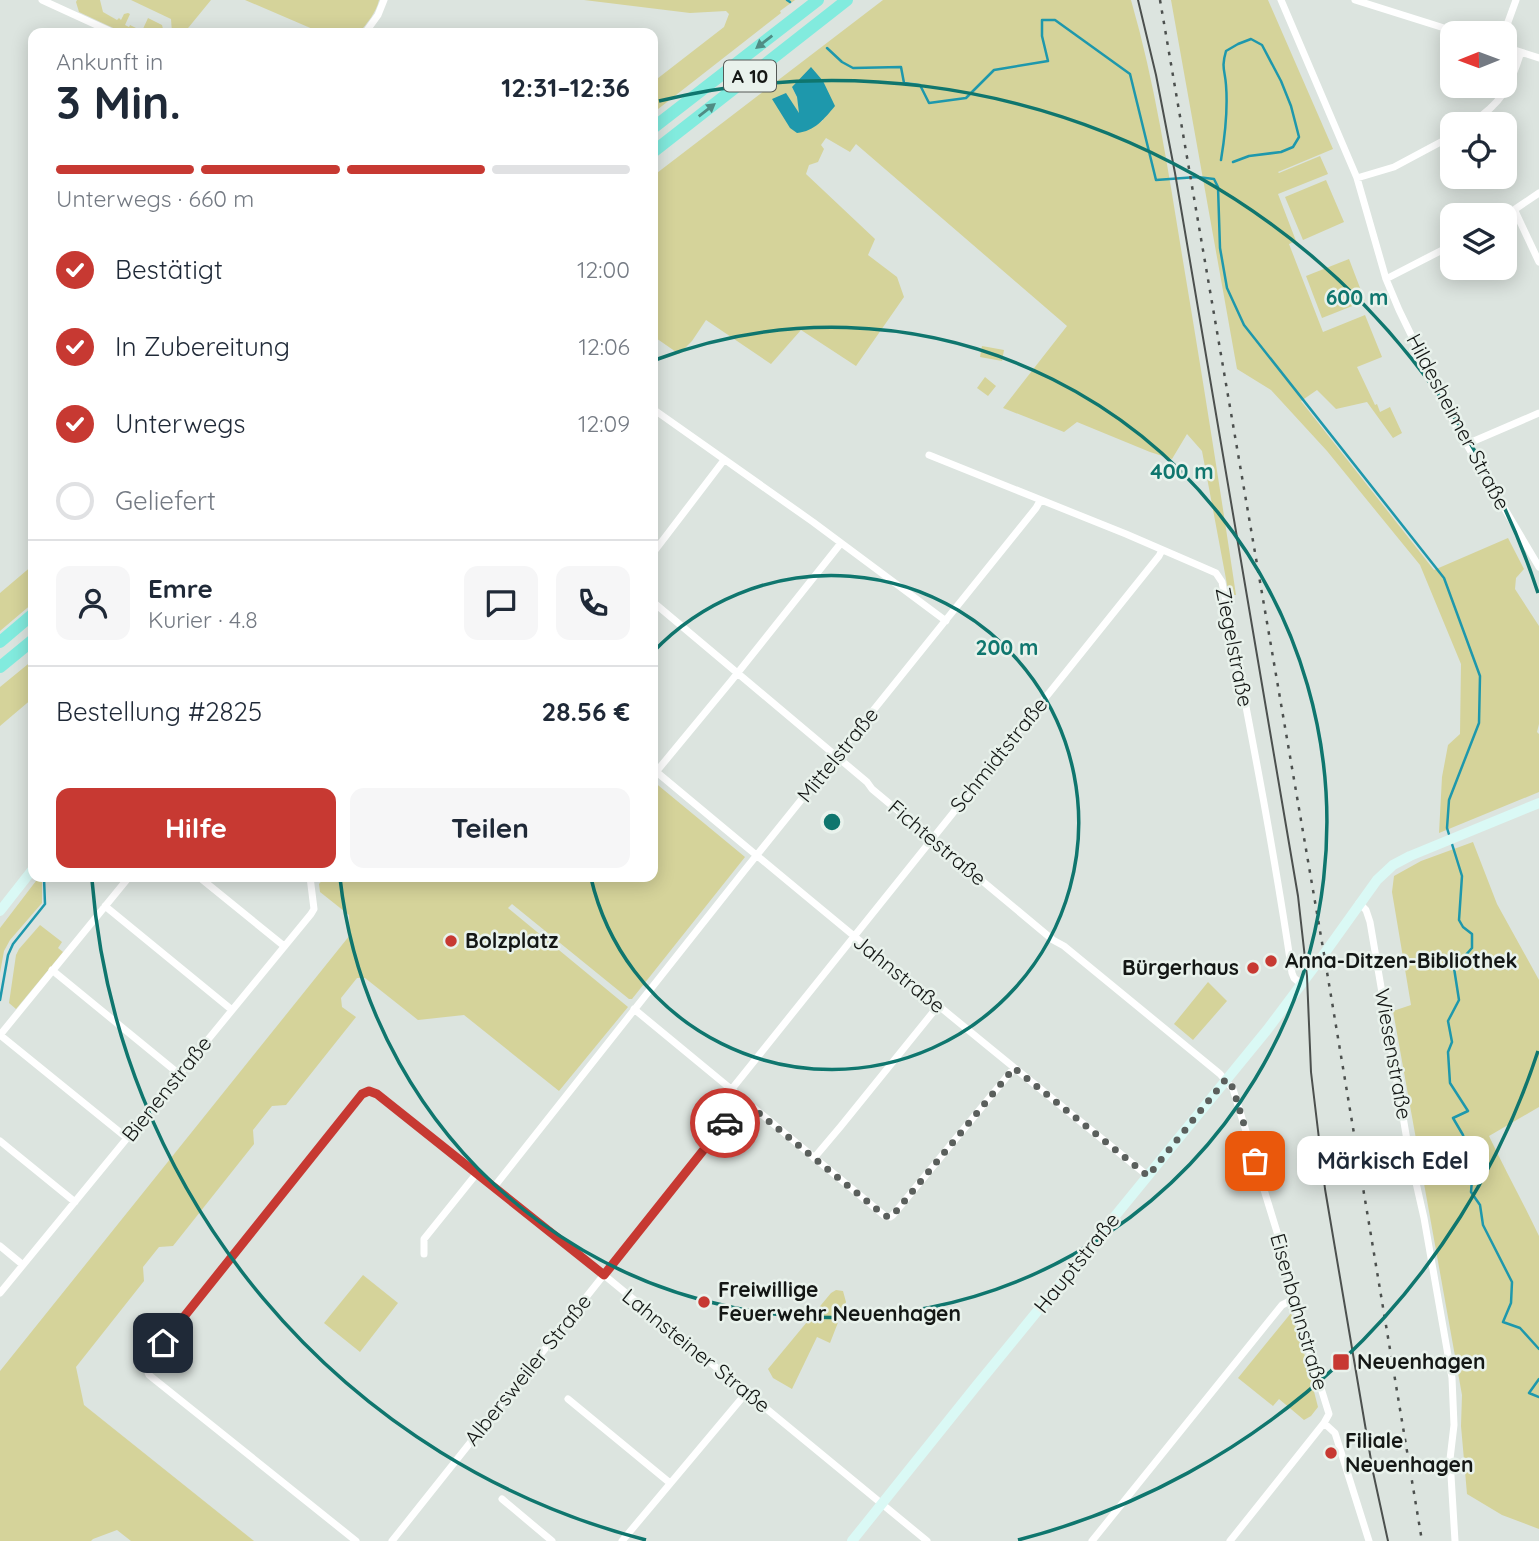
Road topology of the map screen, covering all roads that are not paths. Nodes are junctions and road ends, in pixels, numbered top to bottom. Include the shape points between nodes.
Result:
1 (42, 0) edge
2 (384, 0) edge
3 (818, 0) edge
4 (848, 0) edge
5 (1281, 0) edge
6 (1355, 0) edge
7 (1516, 0) edge
8 (1508, 21) edge
9 (1440, 27) edge
10 (103, 28) edge
11 (369, 28) edge
12 (1517, 51) edge
13 (1521, 52) junction
14 (1539, 58) edge
15 (1487, 112) edge
16 (658, 124) edge
17 (1440, 142) edge
18 (658, 148) edge
19 (1357, 178) junction
20 (1539, 193) edge
21 (1517, 210) edge
22 (1517, 215) edge
23 (1440, 251) edge
24 (1539, 262) edge
25 (1386, 279) junction
26 (658, 413) edge
27 (1539, 413) edge
28 (1466, 444) junction
29 (929, 455) dead end
30 (724, 460) junction
31 (1040, 501) junction
32 (841, 543) junction
33 (658, 546) edge
34 (1162, 550) junction
35 (1539, 567) edge
36 (658, 607) edge
37 (28, 618) edge
38 (946, 621) junction
39 (0, 642) edge
40 (28, 644) edge
41 (0, 667) edge
42 (737, 673) junction
43 (837, 757) junction
44 (658, 765) edge
45 (658, 773) edge
46 (1539, 803) edge
47 (932, 839) junction
48 (757, 855) junction
49 (28, 875) edge
50 (125, 882) edge
51 (205, 882) edge
52 (311, 882) edge
53 (1359, 903) junction
54 (105, 906) junction
55 (0, 911) edge
56 (853, 937) junction
57 (284, 946) junction
58 (52, 970) junction
59 (1301, 984) junction
60 (938, 1006) junction
61 (634, 1009) junction
62 (232, 1010) junction
63 (0, 1035) edge
64 (1014, 1068) junction
65 (179, 1074) junction
66 (1226, 1079) junction
67 (731, 1090) junction
68 (743, 1100) junction
69 (127, 1138) junction
70 (0, 1141) edge
71 (814, 1157) junction
72 (477, 1173) junction
73 (1148, 1176) junction
74 (494, 1186) junction
75 (75, 1202) junction
76 (0, 1246) edge
77 (424, 1254) dead end
78 (23, 1265) junction
79 (604, 1275) junction
80 (0, 1293) edge
81 (1296, 1300) junction
82 (747, 1392) junction
83 (568, 1399) dead end
84 (1324, 1423) junction
85 (670, 1483) junction
86 (502, 1499) dead end
87 (882, 1504) junction
88 (356, 1541) edge
89 (392, 1541) edge
90 (552, 1541) edge
91 (622, 1541) edge
92 (852, 1541) edge
93 (927, 1541) edge
94 (1092, 1541) edge
95 (1230, 1541) edge
96 (1368, 1541) edge
97 (1455, 1541) edge

1 - 10 street
2 - 11 street
3 -> 16 highway, A 10
18 -> 4 highway, A 10
5 - 19 street, Hildesheimer Straße
6 - 9 street
7 - 8 street
12 - 13 street
13 - 14 street
13 - 15 street via 1506,92
17 - 19 street via 1394,167
19 - 25 street, Hildesheimer Straße
20 - 21 street
22 - 24 street
23 - 25 street
25 - 28 street, Hildesheimer Straße
26 - 30 street
27 - 28 street
28 - 35 street, Hildesheimer Straße
29 - 31 street, Ziegelstraße
30 - 32 street
30 - 33 street
31 - 34 street, Ziegelstraße
31 - 38 street, Mittelstraße
32 - 38 street
32 - 42 street
34 - 47 street, Schmidtstraße
34 - 59 street, Ziegelstraße via 1216,573 1222,582 1292,973
36 - 42 street, Fichtestraße
37 - 39 highway
38 - 43 street, Mittelstraße
40 - 41 highway
42 - 43 street, Fichtestraße
42 - 44 street
43 - 47 street, Fichtestraße
43 - 48 street, Mittelstraße
45 - 48 street, Jahnstraße
46 - 53 main road, Hauptstraße via 1393,865
47 - 56 street, Schmidtstraße
47 - 66 street, Fichtestraße
48 - 56 street, Jahnstraße
48 - 61 street, Mittelstraße
49 - 55 main road
50 - 54 street
51 - 57 street
52 - 57 street, Bienenstraße via 314,909
53 - 59 main road, Hauptstraße
53 - 97 street, Wiesenstraße via 1370,922 1452,1378
54 - 58 street
54 - 62 street
56 - 60 street, Jahnstraße
56 - 67 street, Schmidtstraße
57 - 62 street, Bienenstraße
58 - 63 street
58 - 65 street
59 - 66 main road, Hauptstraße
60 - 64 street, Jahnstraße
60 - 71 street
61 - 67 street
61 - 74 street, Mittelstraße
62 - 65 street, Bienenstraße
63 - 69 street
64 - 71 street via 890,1217
64 - 73 street, Jahnstraße
65 - 69 street, Bienenstraße
66 - 73 main road, Hauptstraße
66 - 81 street, Eisenbahnstraße via 1233,1088
67 - 68 street
68 - 71 street
68 - 79 street, Albersweiler Straße
69 - 75 street, Bienenstraße
70 - 75 street
72 - 74 street, Lahnsteiner Straße
72 - 77 street via 425,1239
72 - 88 street, Lahnsteiner Straße via 377,1094 362,1094 146,1367 149,1375
73 - 87 main road, Hauptstraße
74 - 79 street, Lahnsteiner Straße
75 - 78 street, Bienenstraße
76 - 78 street
78 - 80 street, Bienenstraße
79 - 82 street, Lahnsteiner Straße
79 - 89 street, Albersweiler Straße
81 - 84 street, Eisenbahnstraße via 1329,1414
81 - 94 street via 1282,1305
82 - 85 street
82 - 87 street, Lahnsteiner Straße
83 - 85 street
84 - 95 street
84 - 96 street, Eisenbahnstraße via 1335,1433
85 - 91 street
86 - 90 street
87 - 92 main road, Hauptstraße
87 - 93 street, Lahnsteiner Straße

